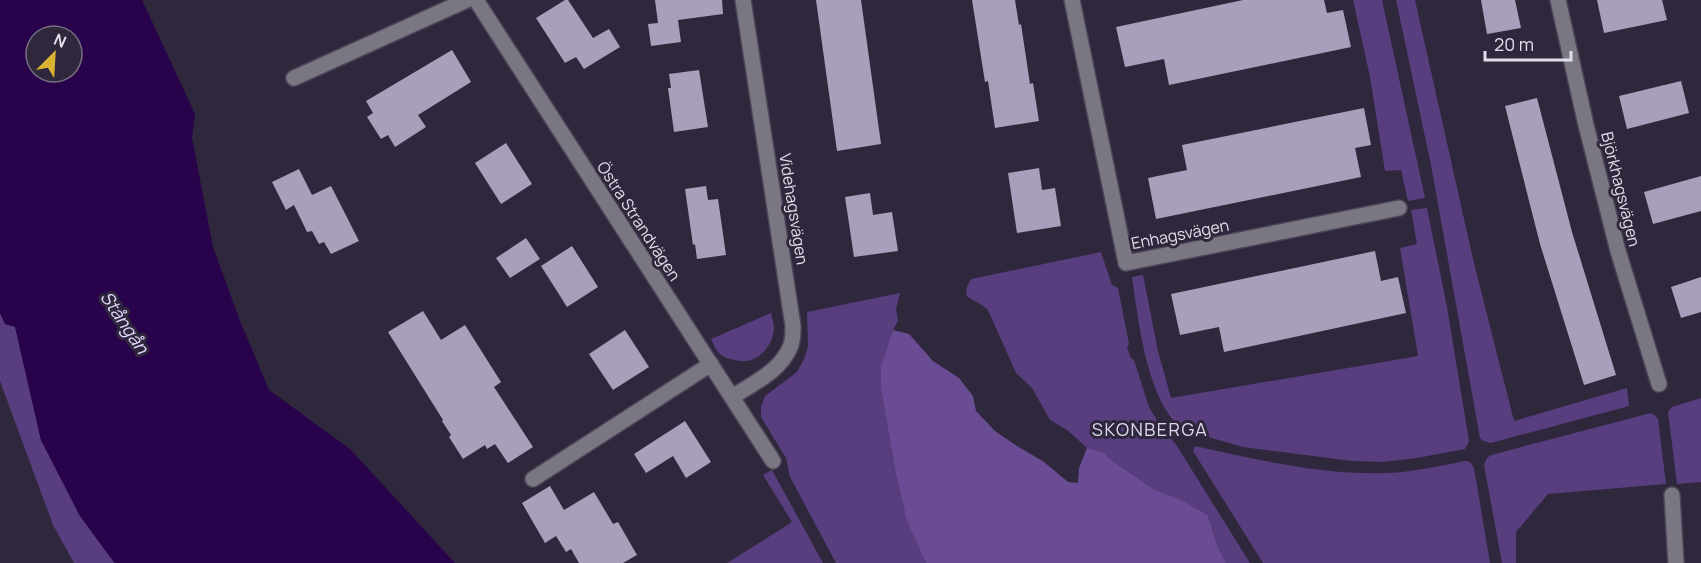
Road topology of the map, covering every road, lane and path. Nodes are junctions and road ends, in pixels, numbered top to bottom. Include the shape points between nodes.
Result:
1 (467, 0) edge
2 (476, 0) edge
3 (743, 0) edge
4 (1072, 0) edge
5 (1558, 0) edge
6 (294, 78) dead end
7 (1399, 208) dead end
8 (711, 364) junction
9 (1659, 384) dead end
10 (732, 397) junction
11 (772, 461) dead end
12 (532, 479) dead end
13 (1672, 495) dead end
14 (1676, 563) edge

1 - 6 street
2 - 8 street, Östra Strandvägen
3 - 10 street, Videhagsvägen via 793,326 792,342 781,362
4 - 7 street, Enhagsvägen via 1126,263
5 - 9 street, Björkhagsvägen via 1618,251
8 - 10 street, Östra Strandvägen
8 - 12 street
10 - 11 street, Östra Strandvägen
13 - 14 street

